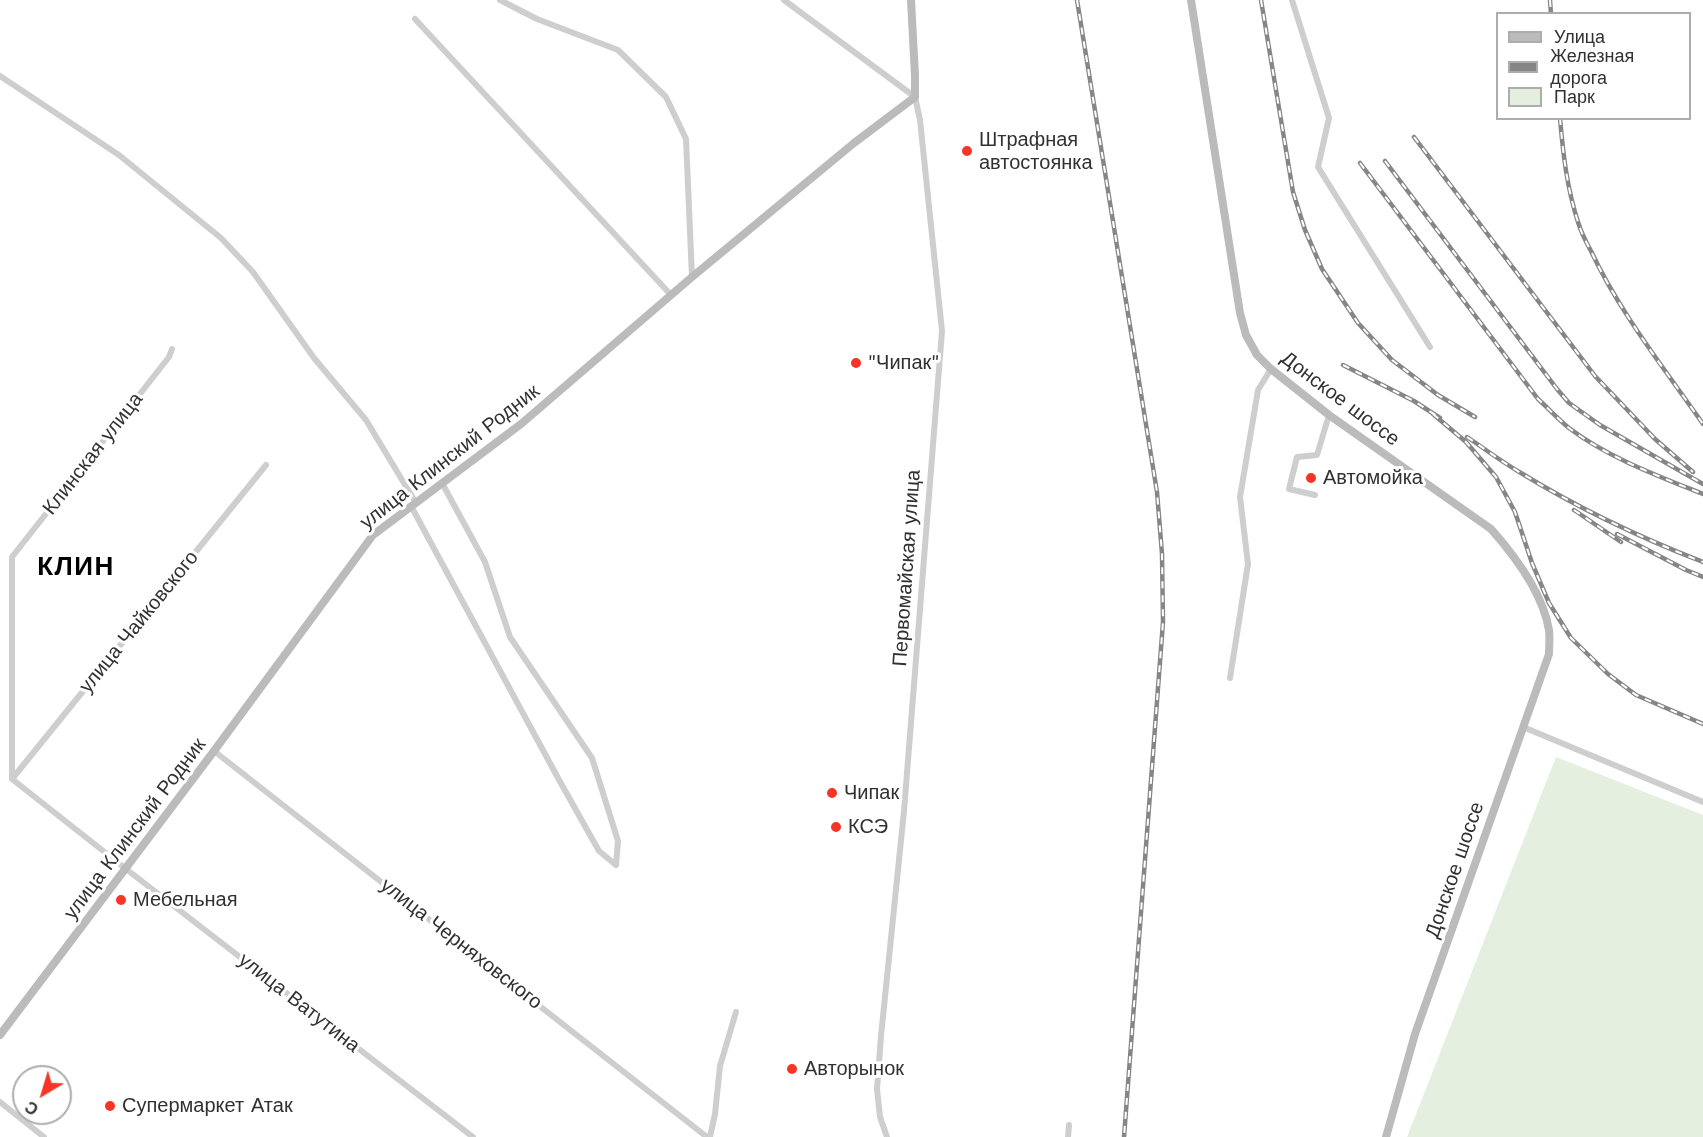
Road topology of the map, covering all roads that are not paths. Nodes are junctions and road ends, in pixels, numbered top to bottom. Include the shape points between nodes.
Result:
1 (500, 0) edge
2 (784, 0) edge
3 (911, 0) edge
4 (1191, 0) edge
5 (1292, 0) edge
6 (415, 19) dead end
7 (0, 76) edge
8 (915, 97) junction
9 (692, 277) junction
10 (671, 295) junction
11 (1430, 347) dead end
12 (172, 349) dead end
13 (1271, 369) junction
14 (1329, 415) junction
15 (266, 465) dead end
16 (442, 483) junction
17 (1315, 495) dead end
18 (413, 505) junction
19 (1230, 678) dead end
20 (1523, 727) junction
21 (214, 752) junction
22 (12, 779) junction
23 (1703, 802) edge
24 (126, 869) junction
25 (736, 1012) dead end
26 (0, 1035) edge
27 (0, 1102) edge
28 (1069, 1125) dead end
29 (44, 1137) edge
30 (473, 1137) edge
31 (709, 1137) edge
32 (887, 1137) edge
33 (1068, 1137) edge
34 (1386, 1137) edge

1 - 9 street via 537,20 618,50 666,97 686,139
2 - 8 street
3 - 8 main road, Первомайская улица
4 - 13 main road, Донское шоссе via 1240,313 1257,355
5 - 11 street via 1329,118 1318,167
6 - 10 street
7 - 18 street via 119,155 221,238 253,272 314,358 366,420
8 - 9 main road, улица Клинский Родник
8 - 32 street, Первомайская улица via 942,331 904,811 882,1024 878,1089 880,1118
9 - 10 main road, улица Клинский Родник
10 - 16 main road, улица Клинский Родник via 520,424
12 - 22 street, Клинская улица via 170,357 12,557
13 - 14 main road, Донское шоссе
13 - 19 street via 1258,390 1240,497 1248,564
14 - 17 street via 1317,455 1297,457 1289,489
14 - 20 main road, Донское шоссе via 1491,529 1530,583 1545,612 1549,654
15 - 22 street, улица Чайковского
16 - 18 main road, улица Клинский Родник
16 - 18 street via 485,562 510,637 592,758 618,841 616,865 599,851
18 - 21 main road, улица Клинский Родник via 374,535
20 - 23 street
20 - 34 main road, Донское шоссе via 1416,1034
21 - 24 main road, улица Клинский Родник
21 - 31 street, улица Черняховского
22 - 24 street, улица Ватутина
24 - 26 main road, улица Клинский Родник
24 - 30 street, улица Ватутина
25 - 31 street via 720,1066
27 - 29 street
28 - 33 street

